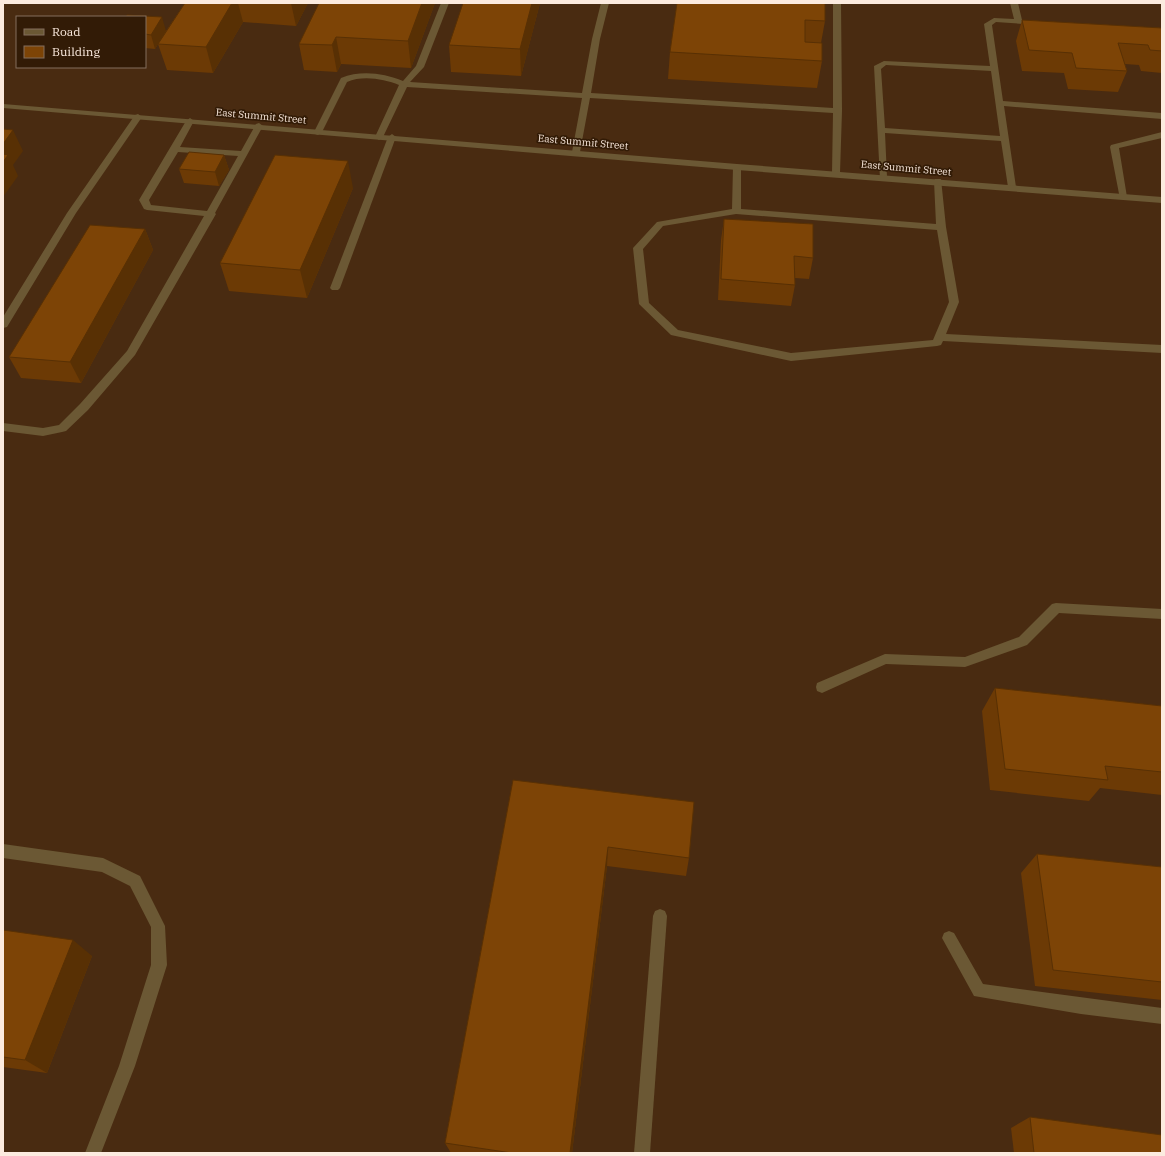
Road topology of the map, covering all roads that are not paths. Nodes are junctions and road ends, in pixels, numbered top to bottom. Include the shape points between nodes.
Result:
1 (445, 3) edge
2 (605, 3) edge
3 (837, 3) edge
4 (1014, 3) edge
5 (1019, 22) junction
6 (1043, 23) edge
7 (994, 69) junction
8 (404, 84) junction
9 (586, 95) junction
10 (999, 103) junction
11 (3, 106) edge
12 (838, 111) junction
13 (138, 116) junction
14 (1162, 116) edge
15 (190, 121) junction
16 (259, 126) junction
17 (881, 130) junction
18 (318, 132) junction
19 (1162, 136) edge
20 (379, 137) junction
21 (392, 137) junction
22 (1005, 139) junction
23 (176, 149) junction
24 (576, 152) junction
25 (244, 154) junction
26 (737, 167) junction
27 (836, 173) junction
28 (883, 177) junction
29 (938, 182) junction
30 (1012, 188) junction
31 (1122, 196) junction
32 (1162, 200) edge
33 (736, 211) junction
34 (211, 214) junction
35 (941, 227) junction
36 (336, 288) dead end
37 (3, 325) edge
38 (940, 337) junction
39 (1162, 349) edge
40 (3, 428) edge
41 (1162, 614) edge
42 (822, 687) dead end
43 (3, 851) edge
44 (660, 916) dead end
45 (949, 938) dead end
46 (1162, 1016) edge
47 (93, 1153) edge
48 (642, 1153) edge

1 - 8 street via 420,67
2 - 9 street
3 - 12 street
4 - 5 street
5 - 6 street
5 - 7 street via 994,20 988,24
7 - 10 street
7 - 17 street via 884,63 877,68
8 - 9 street
8 - 18 street via 393,78 351,76 344,80
8 - 20 street
9 - 12 street
9 - 24 street
10 - 14 street
10 - 22 street
11 - 13 street, East Summit Street
12 - 27 street
13 - 15 street, East Summit Street
13 - 37 street via 72,213
15 - 16 street, East Summit Street
15 - 23 street
16 - 18 street, East Summit Street
16 - 25 street
17 - 22 street
17 - 28 street
18 - 20 street, East Summit Street
19 - 31 street via 1114,147
20 - 21 street, East Summit Street
21 - 24 street, East Summit Street
21 - 36 street
22 - 30 street
23 - 25 street
23 - 34 street via 144,200 147,207
24 - 26 street, East Summit Street
25 - 34 street
26 - 27 street, East Summit Street
26 - 33 street
27 - 28 street, East Summit Street
28 - 29 street, East Summit Street
29 - 30 street, East Summit Street
29 - 35 street
30 - 31 street, East Summit Street
31 - 32 street, East Summit Street
33 - 35 street
33 - 38 street via 660,224 638,248 644,304 675,333 791,357 937,343
34 - 40 street via 131,353 84,407 62,428 43,432
35 - 38 street via 954,302
38 - 39 street
41 - 42 street via 1056,608 1023,641 965,662 886,659
43 - 47 street via 103,865 135,881 158,926 159,966 127,1066
44 - 48 street
45 - 46 street via 979,990

